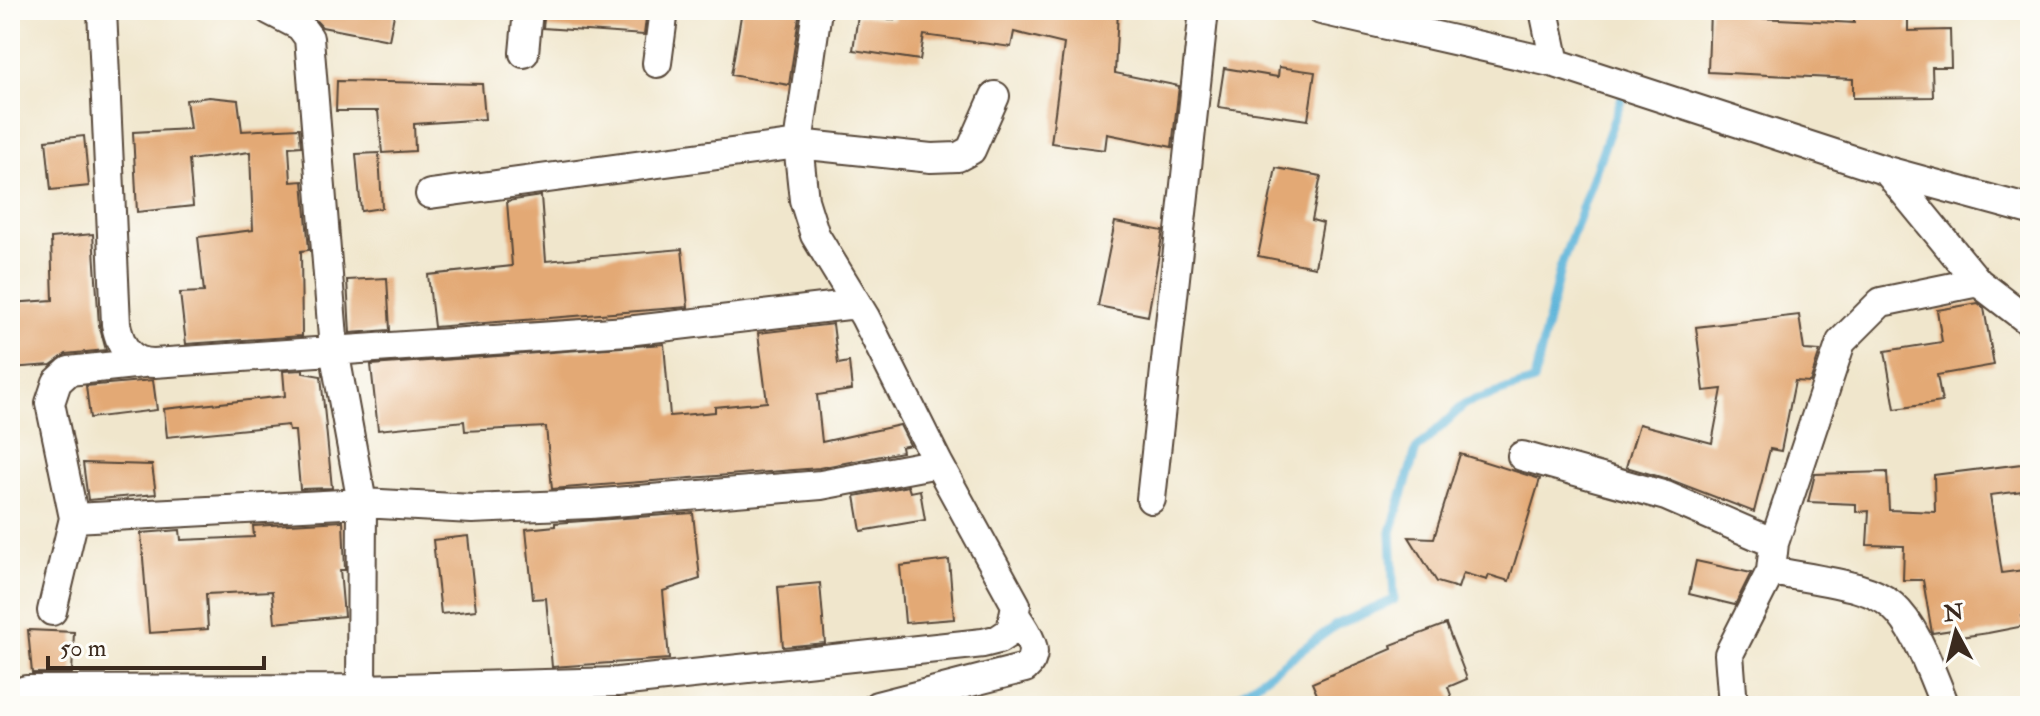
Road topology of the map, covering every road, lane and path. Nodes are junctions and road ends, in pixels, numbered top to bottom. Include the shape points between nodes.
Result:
1 (102, 10) edge
2 (269, 10) edge
3 (528, 10) edge
4 (664, 10) edge
5 (817, 10) edge
6 (1204, 10) edge
7 (1321, 10) edge
8 (1544, 10) edge
9 (524, 53) dead end
10 (657, 63) dead end
11 (1555, 63) junction
12 (995, 96) dead end
13 (798, 144) junction
14 (1887, 171) junction
15 (430, 194) dead end
16 (2030, 210) edge
17 (1978, 282) junction
18 (857, 304) junction
19 (2030, 322) edge
20 (334, 350) junction
21 (143, 363) junction
22 (1522, 456) dead end
23 (938, 463) junction
24 (1151, 499) dead end
25 (362, 503) junction
26 (74, 518) junction
27 (1774, 543) junction
28 (1771, 571) junction
29 (52, 611) dead end
30 (1016, 616) junction
31 (361, 689) junction
32 (10, 695) edge
33 (877, 706) edge
34 (1733, 706) edge
35 (1945, 706) edge

1 - 21 street via 116,324 123,347
2 - 20 street via 300,26 309,38
3 - 9 street
4 - 10 street
5 - 13 street
6 - 24 street
7 - 11 street
8 - 11 street
11 - 14 street
12 - 13 street via 971,150 958,157
13 - 15 street
13 - 18 street via 804,200 815,235
14 - 16 street
14 - 17 street
17 - 19 street
17 - 27 street via 1881,302 1841,342
18 - 20 street via 627,331
18 - 23 street
20 - 21 street
20 - 25 street
21 - 26 street via 69,371 57,382 50,403
22 - 27 street via 1666,496
23 - 25 street via 821,485 590,504 472,509
23 - 30 street via 1010,593
25 - 26 street
25 - 31 street
26 - 29 street
27 - 28 street
28 - 34 street via 1729,654
28 - 35 street via 1872,590 1889,601 1911,624
30 - 31 street via 1011,631 999,639 968,644 618,682
30 - 33 street via 1034,650 1025,668
31 - 32 street via 26,690

